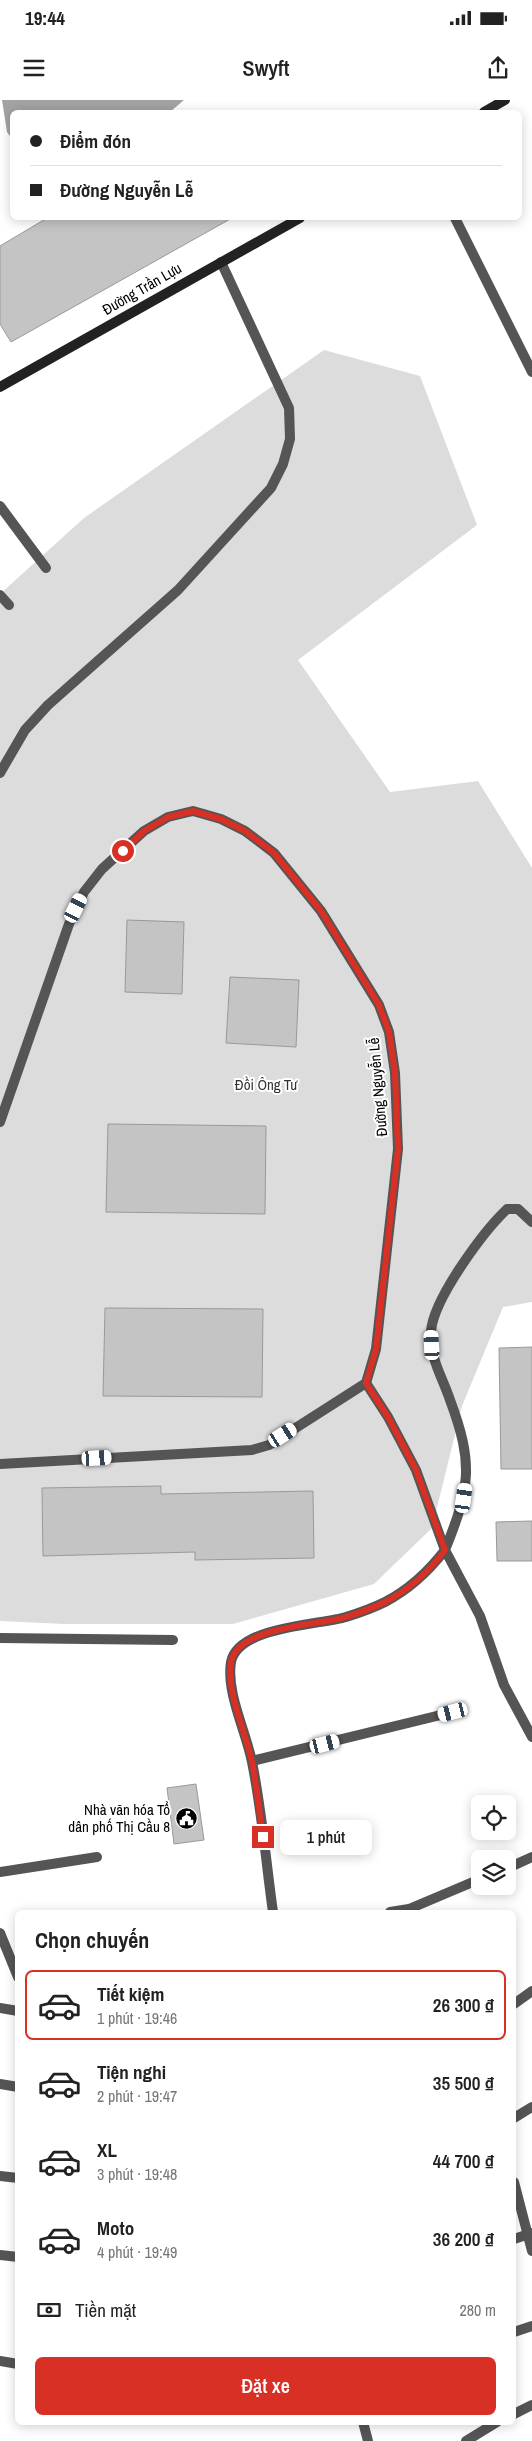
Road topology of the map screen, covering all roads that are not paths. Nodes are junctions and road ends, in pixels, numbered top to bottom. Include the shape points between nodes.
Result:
1 (506, 100) edge
2 (488, 110) edge
3 (296, 220) edge
4 (456, 220) edge
5 (221, 262) junction
6 (532, 372) edge
7 (0, 387) edge
8 (0, 506) edge
9 (46, 568) dead end
10 (0, 595) edge
11 (9, 606) dead end
12 (0, 773) edge
13 (0, 1122) edge
14 (532, 1222) edge
15 (366, 1383) junction
16 (0, 1464) edge
17 (445, 1550) junction
18 (0, 1638) edge
19 (173, 1640) dead end
20 (453, 1712) dead end
21 (532, 1737) edge
22 (252, 1762) junction
23 (97, 1857) dead end
24 (532, 1857) edge
25 (516, 1864) edge
26 (0, 1872) edge
27 (471, 1883) edge
28 (273, 1910) edge
29 (412, 1910) edge
30 (0, 1933) edge
31 (15, 1970) edge
32 (532, 1991) edge
33 (516, 2003) edge
34 (0, 2008) edge
35 (15, 2010) edge
36 (0, 2084) edge
37 (15, 2086) edge
38 (532, 2107) edge
39 (516, 2117) edge
40 (0, 2176) edge
41 (15, 2178) edge
42 (516, 2188) edge
43 (531, 2234) edge
44 (516, 2238) edge
45 (532, 2251) edge
46 (0, 2255) edge
47 (15, 2258) edge
48 (532, 2326) edge
49 (516, 2331) edge
50 (0, 2360) edge
51 (15, 2363) edge
52 (532, 2405) edge
53 (516, 2413) edge
54 (364, 2425) edge
55 (492, 2425) edge
56 (368, 2441) edge
57 (466, 2441) edge

1 - 2 main road
3 - 5 main road, Đường Trần Lựu
4 - 6 street
5 - 7 main road, Đường Trần Lựu
5 - 12 street via 289,408 290,439 284,464 271,488 178,590 24,730
8 - 9 street
10 - 11 street
13 - 15 street, Đường Nguyễn Lễ via 69,924 84,892 102,869 144,831 168,817 193,811 221,819 245,831 274,853 321,911 379,1005 389,1032 395,1073 398,1149 376,1349
14 - 17 street via 518,1209 507,1209 492,1223 440,1300 431,1330 433,1360 450,1400 466,1452 468,1470 464,1498
15 - 16 street via 268,1445 252,1450
15 - 17 street via 416,1470
17 - 21 street via 480,1616 504,1685
17 - 22 street via 427,1574 385,1602 345,1618 298,1624 259,1636 237,1649 231,1661 230,1682
18 - 19 street
20 - 22 street
22 - 28 street
23 - 26 street
24 - 25 street
27 - 29 street
30 - 31 street
32 - 33 street
34 - 35 street
36 - 37 street
38 - 39 street
40 - 41 street
42 - 43 street
43 - 44 street
43 - 45 street
46 - 47 street
48 - 49 street
50 - 51 street
52 - 53 street
54 - 56 street
55 - 57 street

